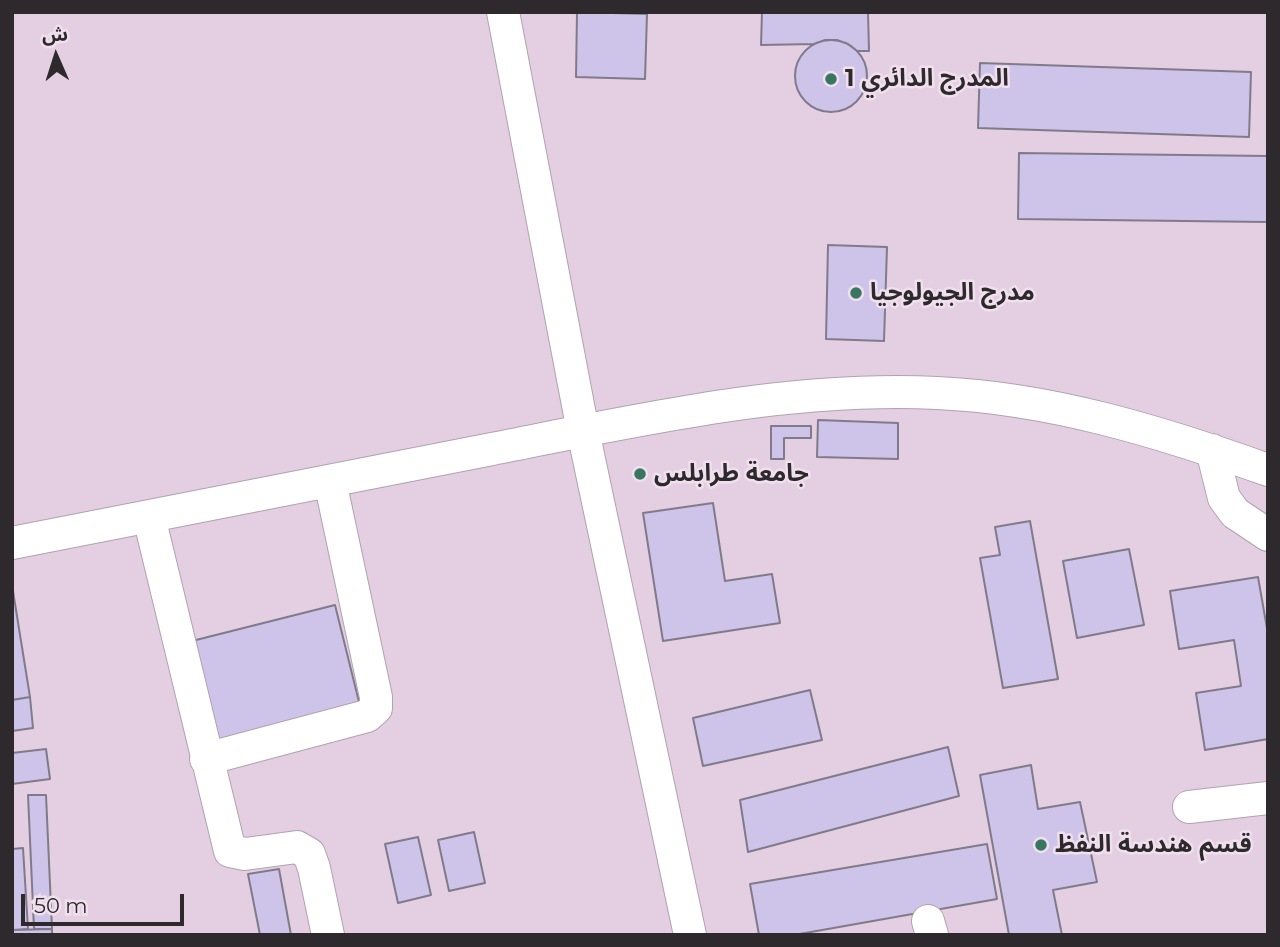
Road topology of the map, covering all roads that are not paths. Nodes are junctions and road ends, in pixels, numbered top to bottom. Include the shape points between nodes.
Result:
1 (503, 12) edge
2 (583, 431) junction
3 (1212, 450) junction
4 (1266, 469) edge
5 (330, 481) junction
6 (149, 517) junction
7 (1268, 535) edge
8 (12, 543) edge
9 (206, 759) junction
10 (1268, 798) edge
11 (1189, 807) dead end
12 (328, 935) edge
13 (690, 935) edge

1 - 2 street
2 - 3 street via 771,398 940,393 1052,406
2 - 5 street
2 - 13 street
3 - 4 street
3 - 7 street via 1224,498 1235,513
5 - 6 street
5 - 9 street via 376,708 367,716
6 - 8 street
6 - 9 street
9 - 12 street via 230,851 245,854 297,847 309,854
10 - 11 street

